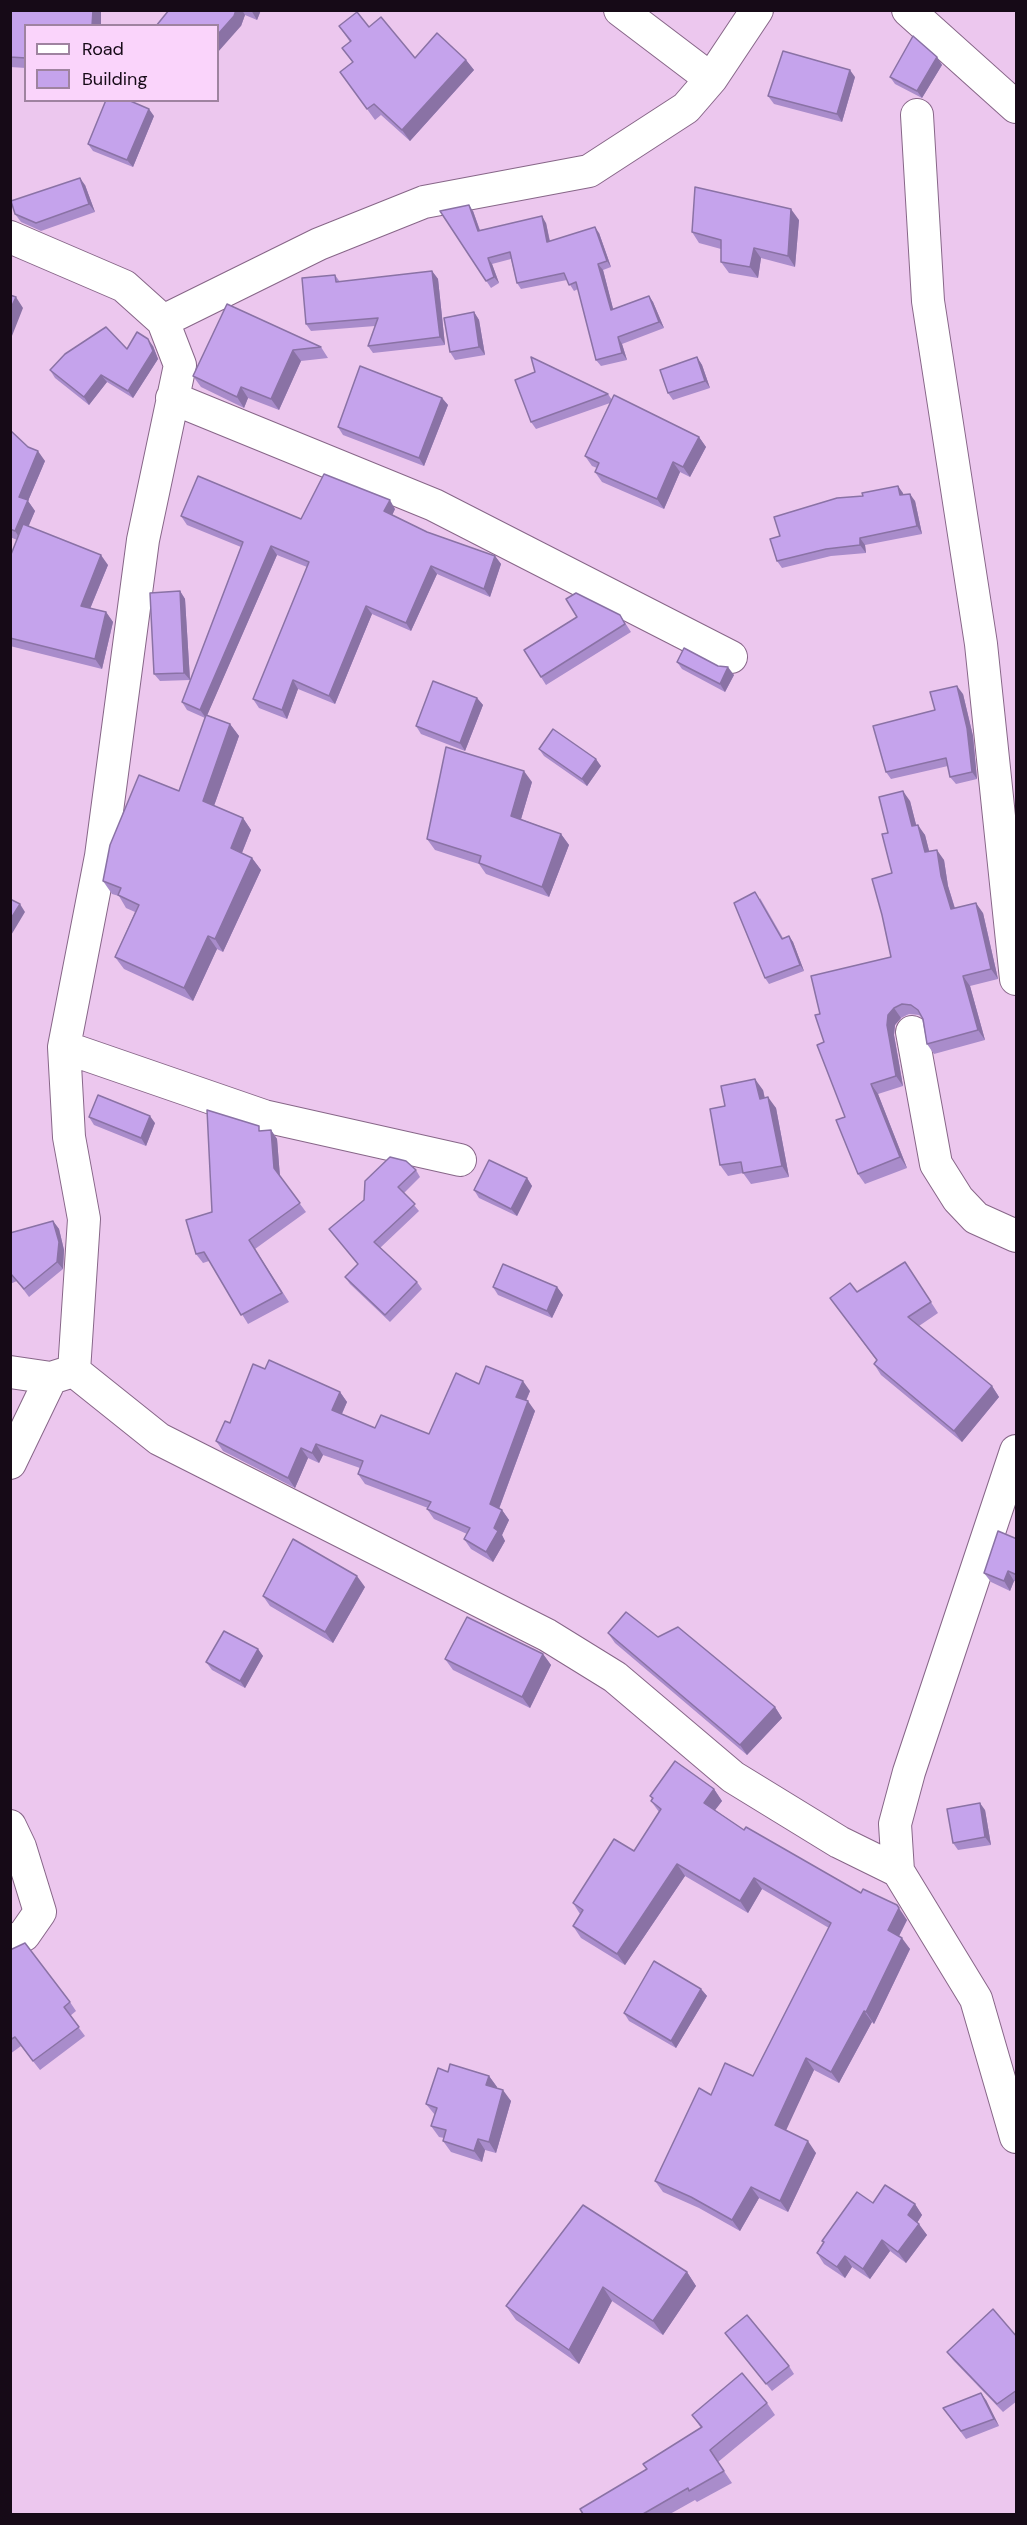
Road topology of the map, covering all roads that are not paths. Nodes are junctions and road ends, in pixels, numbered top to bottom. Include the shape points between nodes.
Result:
1 (620, 10) edge
2 (757, 10) edge
3 (908, 10) edge
4 (711, 79) junction
5 (1017, 107) edge
6 (917, 115) dead end
7 (10, 237) edge
8 (163, 321) junction
9 (172, 398) junction
10 (731, 657) dead end
11 (1008, 816) edge
12 (1017, 979) edge
13 (912, 1032) dead end
14 (64, 1047) junction
15 (460, 1160) dead end
16 (1017, 1236) edge
17 (10, 1372) edge
18 (63, 1375) junction
19 (1017, 1451) edge
20 (10, 1463) edge
21 (10, 1826) edge
22 (898, 1871) junction
23 (10, 1943) edge
24 (1017, 2137) edge

1 - 4 street
2 - 4 street
3 - 5 street
4 - 8 street via 686,108 589,171 424,202 319,244
6 - 11 street via 928,301
7 - 8 street via 124,286
8 - 9 street via 180,365
9 - 10 street via 434,505
9 - 14 street via 143,540 101,856
11 - 12 street
13 - 16 street via 936,1164 958,1199 976,1218
14 - 15 street via 264,1116
14 - 18 street via 69,1137 84,1219
17 - 18 street
18 - 20 street
18 - 22 street via 159,1439 547,1635 615,1677 733,1777 839,1842
19 - 22 street via 894,1824
21 - 23 street via 40,1912 24,1935
22 - 24 street via 976,1999

